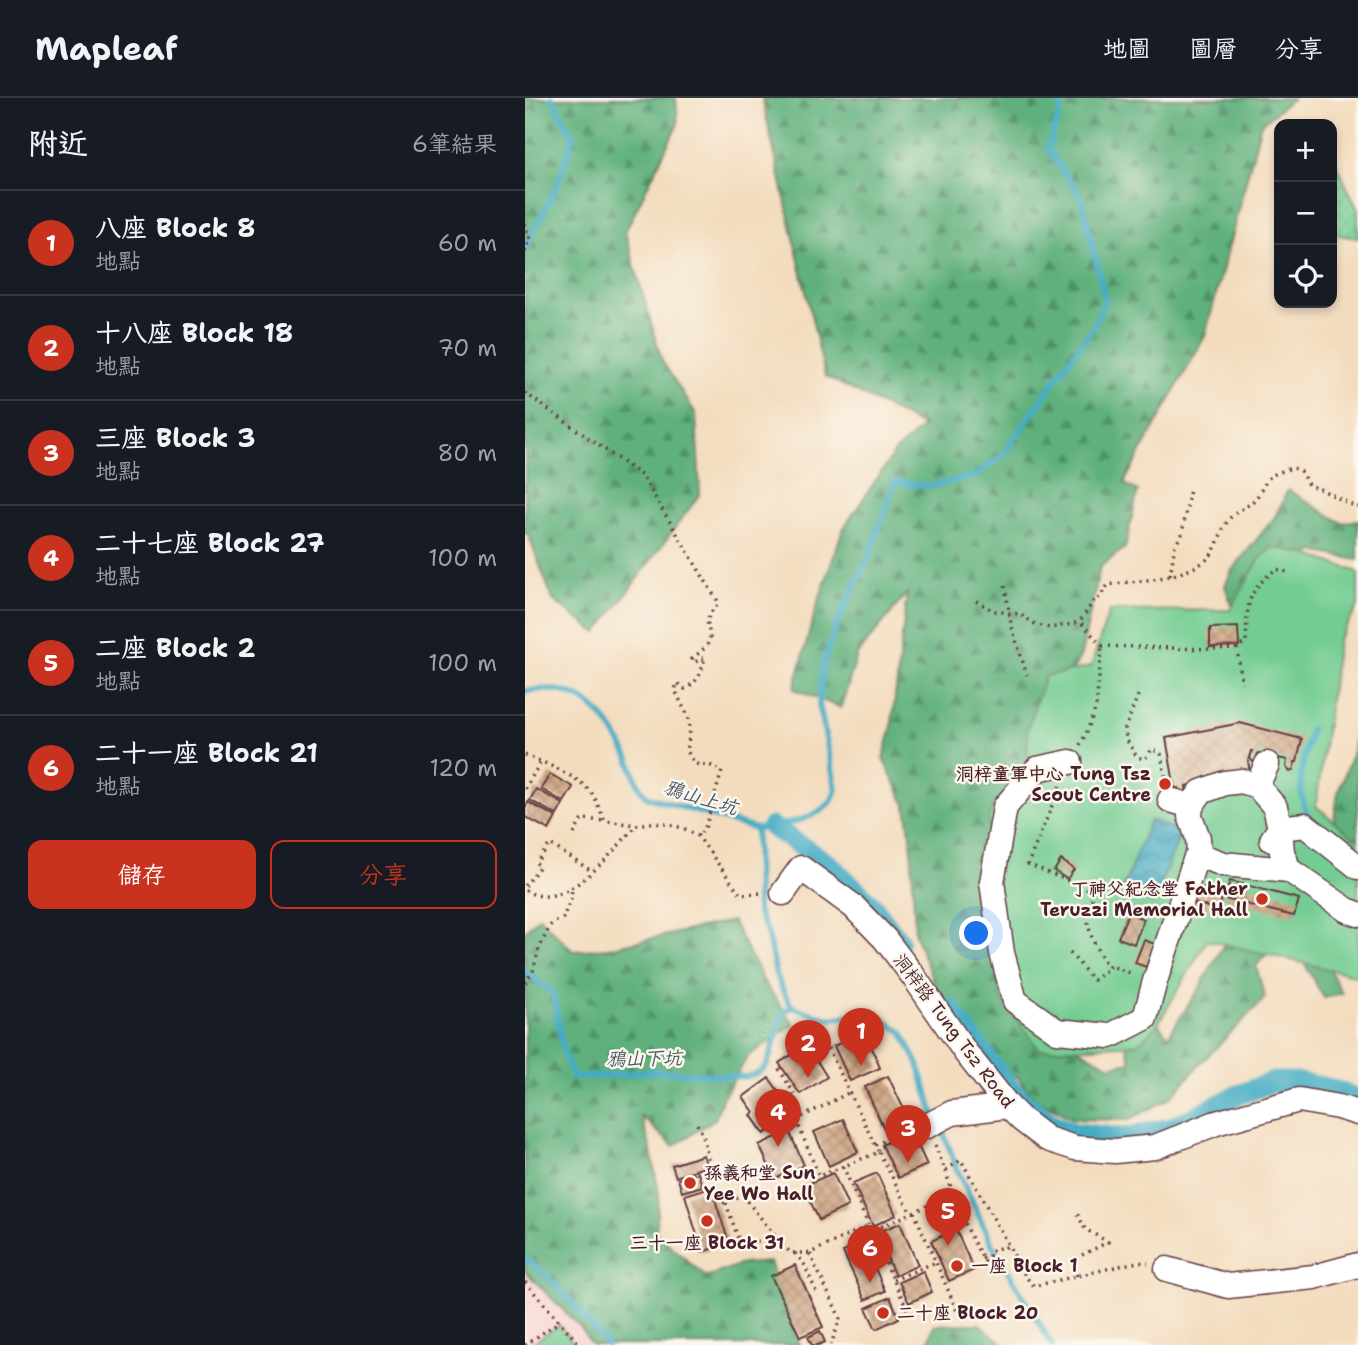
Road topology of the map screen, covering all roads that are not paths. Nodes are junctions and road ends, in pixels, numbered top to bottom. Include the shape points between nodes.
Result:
1 (1070, 762) road end
2 (1280, 828) junction
3 (1199, 855) junction
4 (1256, 866) junction
5 (1358, 867) edge
6 (1289, 870) junction
7 (783, 892) dead end
8 (1358, 914) edge
9 (1008, 1106) junction
10 (1358, 1113) edge
11 (928, 1125) road end
12 (1358, 1265) edge
13 (1167, 1269) road end

1 - 3 street via 1037,769 1005,807 992,882 1014,1000 1057,1031 1110,1036 1145,1018
2 - 3 street via 1262,775 1225,783 1180,803 1190,816
2 - 4 street
2 - 5 street via 1305,825
2 - 6 street
3 - 4 street via 1223,864
4 - 6 street
6 - 8 street
7 - 9 street, 洞梓路 Tung Tsz Road via 801,868 853,906 914,976
9 - 10 street, 洞梓路 Tung Tsz Road via 1047,1139 1075,1148 1115,1151 1154,1147 1216,1123 1299,1100
9 - 11 street via 952,1113
12 - 13 street via 1314,1277 1227,1286

